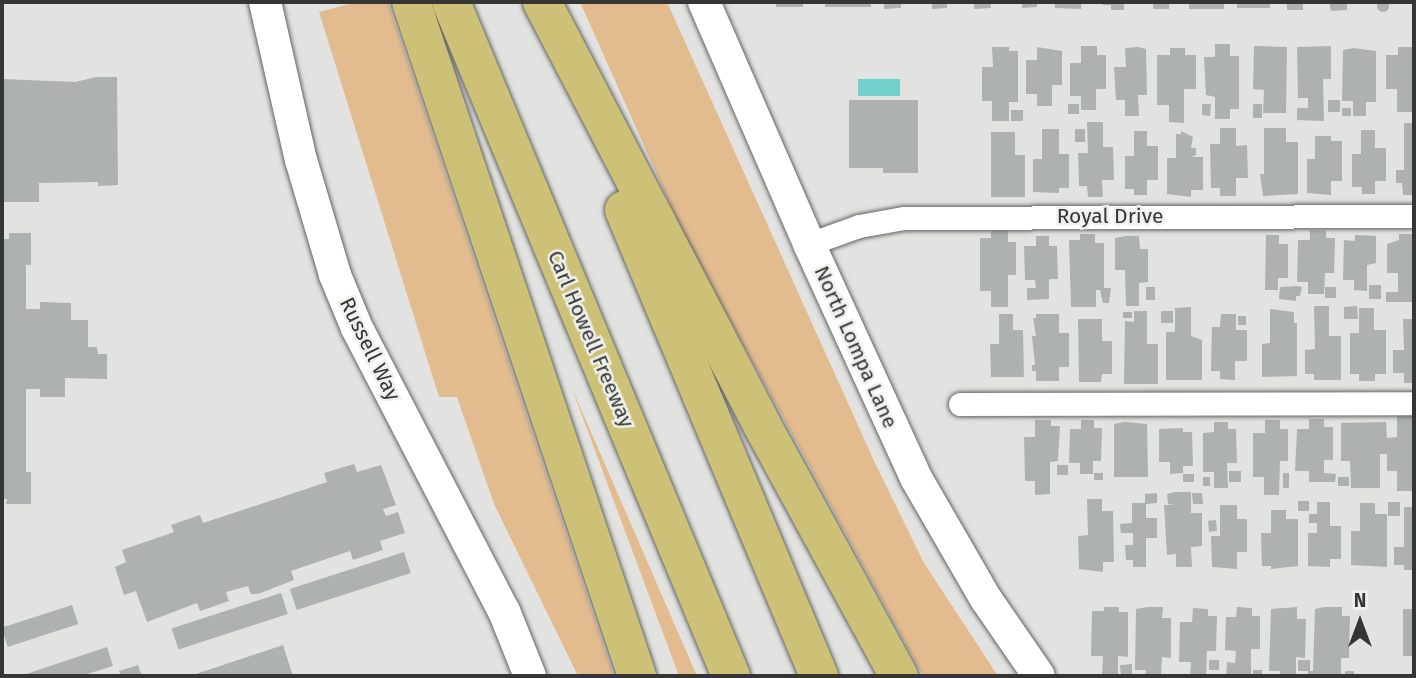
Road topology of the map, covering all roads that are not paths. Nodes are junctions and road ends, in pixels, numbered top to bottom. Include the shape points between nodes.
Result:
1 (265, 2) edge
2 (411, 2) edge
3 (451, 2) edge
4 (541, 2) edge
5 (704, 2) edge
6 (1414, 216) edge
7 (809, 244) junction
8 (1414, 402) edge
9 (960, 404) dead end
10 (530, 676) edge
11 (637, 676) edge
12 (731, 676) edge
13 (820, 676) edge
14 (899, 676) edge
15 (1040, 676) edge

1 - 10 street, Russell Way via 301,160 335,275 357,328 504,611
2 - 11 highway
3 - 12 highway, Carl Howell Freeway
4 - 13 highway
4 - 14 highway
5 - 7 street, North Lompa Lane
6 - 7 street, Royal Drive via 904,218 868,224
7 - 15 street, North Lompa Lane via 916,478 979,588
8 - 9 street

